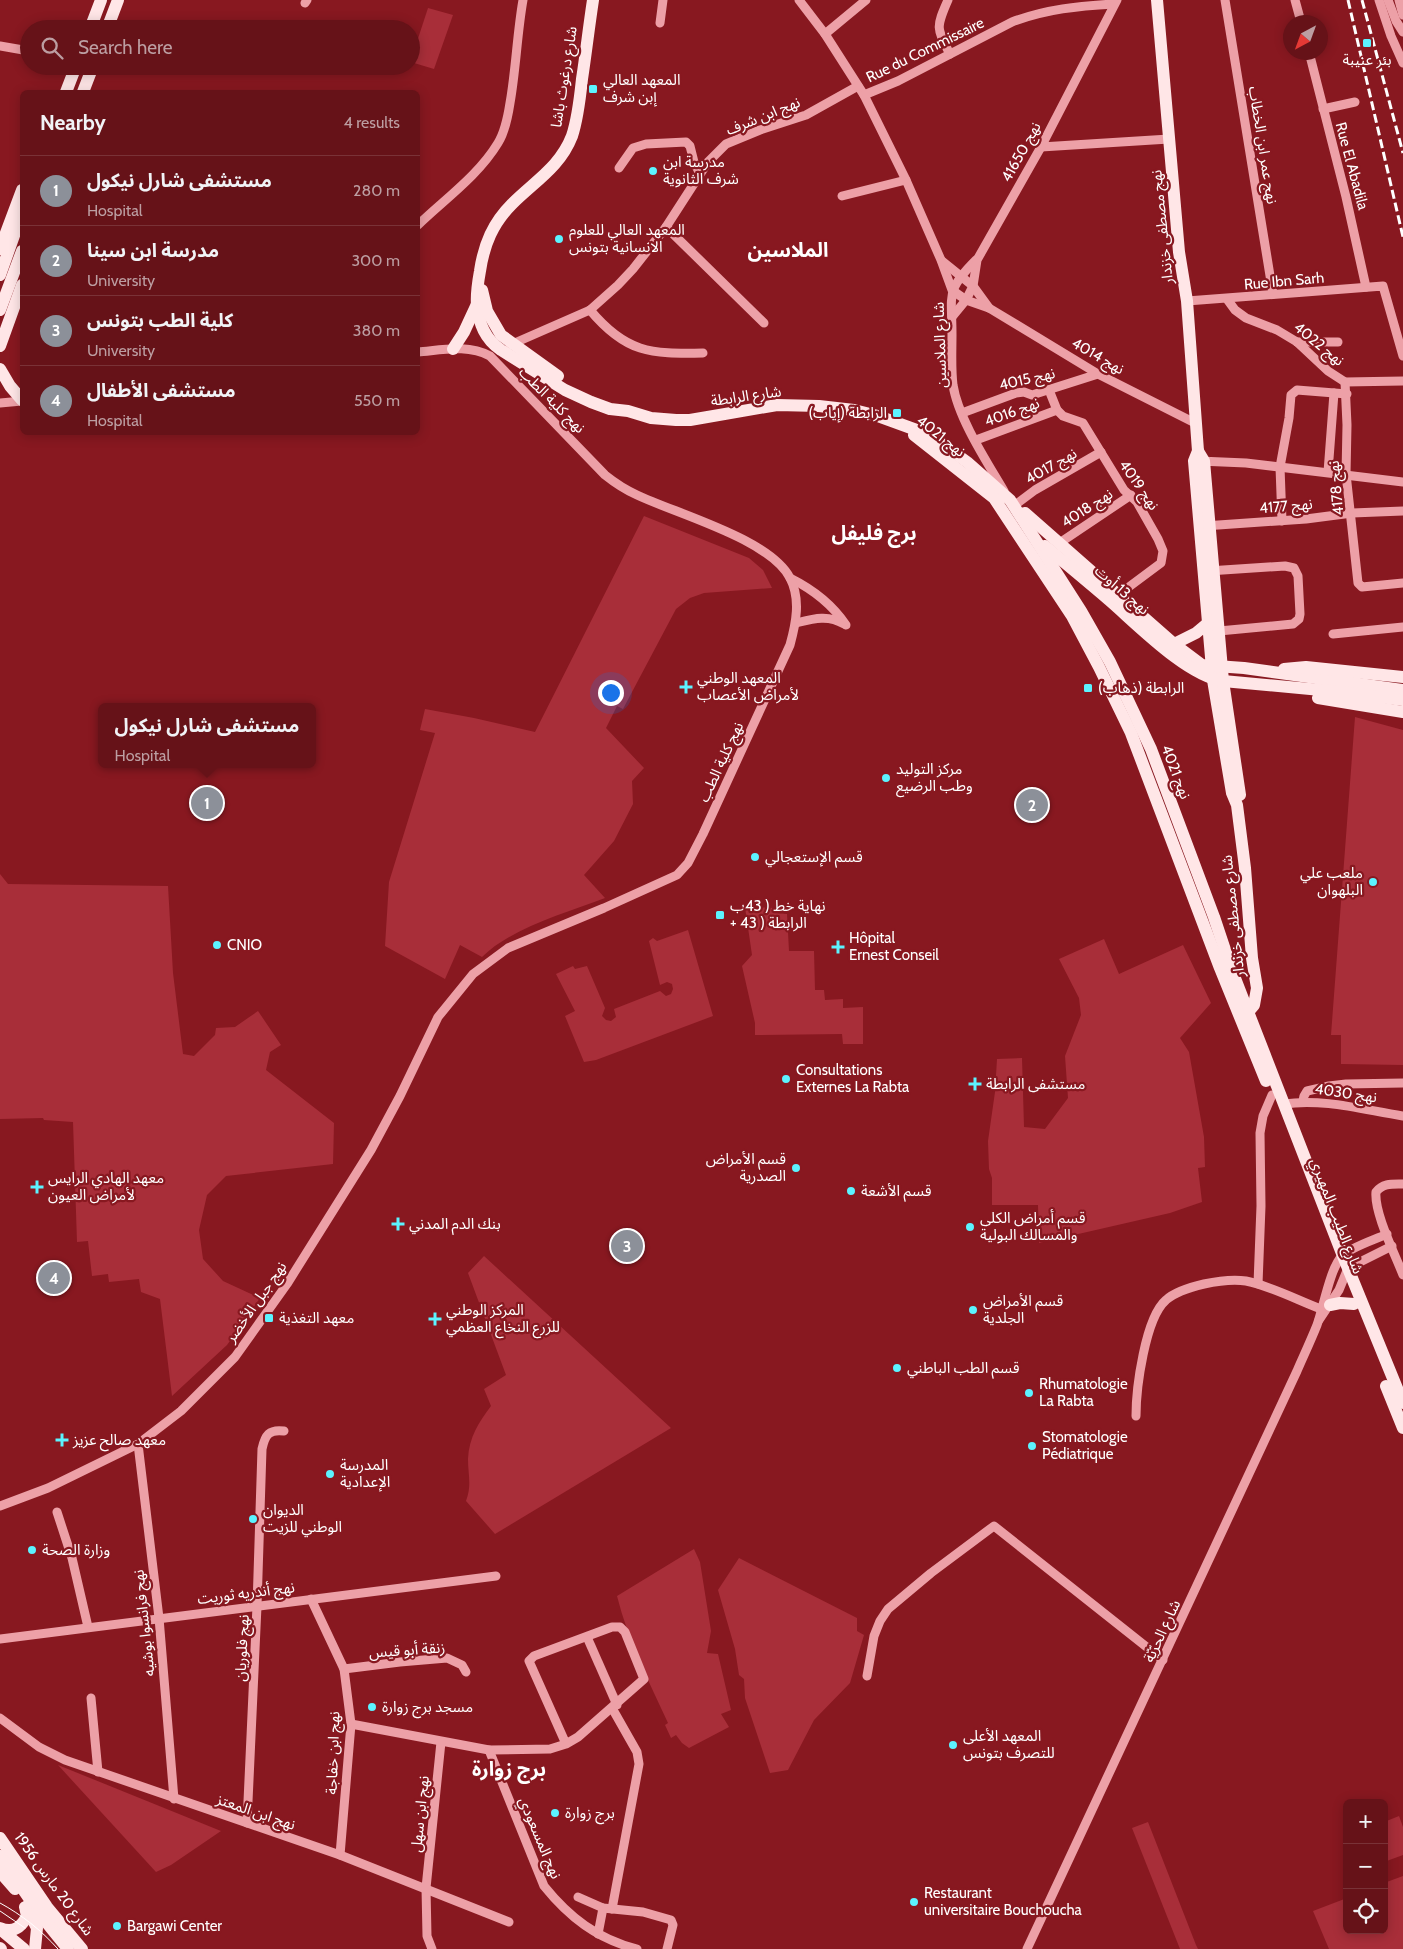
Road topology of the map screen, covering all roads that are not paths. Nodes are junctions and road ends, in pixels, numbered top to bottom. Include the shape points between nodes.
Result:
1 (101, 0) edge
2 (118, 0) edge
3 (523, 0) edge
4 (593, 0) edge
5 (664, 0) edge
6 (799, 0) edge
7 (866, 0) edge
8 (948, 0) edge
9 (1157, 0) edge
10 (1225, 0) edge
11 (1295, 0) edge
12 (1379, 0) edge
13 (1388, 0) edge
14 (1399, 0) edge
15 (1115, 2) edge
16 (1299, 15) edge
17 (1403, 15) edge
18 (93, 20) edge
19 (110, 20) edge
20 (660, 23) dead end
21 (1403, 32) edge
22 (825, 34) junction
23 (0, 46) edge
24 (20, 49) edge
25 (950, 54) junction
26 (1310, 60) edge
27 (1403, 63) edge
28 (72, 75) edge
29 (90, 75) edge
30 (858, 86) junction
31 (67, 89) edge
32 (84, 90) edge
33 (864, 96) junction
34 (1355, 102) dead end
35 (1322, 109) junction
36 (1169, 139) junction
37 (1040, 147) junction
38 (619, 168) dead end
39 (700, 174) junction
40 (906, 180) junction
41 (20, 195) edge
42 (842, 196) dead end
43 (20, 219) edge
44 (420, 223) edge
45 (666, 227) junction
46 (0, 249) edge
47 (20, 256) edge
48 (941, 260) junction
49 (977, 260) junction
50 (0, 275) edge
51 (960, 276) junction
52 (479, 278) junction
53 (973, 286) junction
54 (1366, 287) junction
55 (952, 290) junction
56 (20, 291) edge
57 (1274, 294) junction
58 (1227, 299) junction
59 (966, 300) junction
60 (1186, 301) junction
61 (477, 304) junction
62 (989, 308) junction
63 (0, 310) edge
64 (590, 310) junction
65 (952, 317) junction
66 (764, 323) dead end
67 (1297, 342) junction
68 (1338, 342) dead end
69 (0, 346) edge
70 (453, 350) junction
71 (501, 350) junction
72 (420, 352) edge
73 (703, 352) dead end
74 (1403, 356) edge
75 (0, 369) edge
76 (1098, 374) junction
77 (1403, 381) edge
78 (1346, 382) junction
79 (1049, 390) junction
80 (1334, 393) junction
81 (1347, 394) junction
82 (20, 398) edge
83 (20, 401) edge
84 (0, 403) edge
85 (1057, 410) junction
86 (962, 414) junction
87 (898, 423) joint
88 (1195, 423) junction
89 (976, 440) junction
90 (1101, 452) junction
91 (1198, 458) junction
92 (1280, 467) junction
93 (1328, 472) junction
94 (1346, 474) junction
95 (1403, 482) edge
96 (995, 488) junction
97 (1131, 495) junction
98 (1013, 503) junction
99 (1403, 511) edge
100 (1352, 513) junction
101 (1282, 521) junction
102 (1205, 526) junction
103 (1035, 537) junction
104 (1058, 544) junction
105 (1209, 571) junction
106 (790, 578) junction
107 (1403, 583) edge
108 (1118, 595) junction
109 (796, 623) junction
110 (1208, 623) junction
111 (1403, 627) edge
112 (1219, 631) junction
113 (1333, 634) dead end
114 (1174, 644) junction
115 (1217, 667) junction
116 (1262, 671) junction
117 (1403, 677) edge
118 (1218, 680) junction
119 (1244, 682) junction
120 (1403, 690) edge
121 (1403, 700) edge
122 (1403, 712) edge
123 (1244, 1014) junction
124 (438, 1017) joint
125 (1403, 1084) edge
126 (1272, 1095) junction
127 (1304, 1101) junction
128 (1284, 1104) junction
129 (1403, 1116) edge
130 (1403, 1184) edge
131 (1386, 1234) junction
132 (1392, 1246) junction
133 (1343, 1267) junction
134 (1403, 1275) edge
135 (1258, 1284) junction
136 (1354, 1304) junction
137 (1326, 1307) junction
138 (1403, 1404) edge
139 (1136, 1416) dead end
140 (1403, 1428) edge
141 (284, 1431) dead end
142 (138, 1444) junction
143 (0, 1506) edge
144 (57, 1512) dead end
145 (496, 1576) dead end
146 (310, 1599) junction
147 (257, 1606) junction
148 (159, 1618) junction
149 (88, 1627) junction
150 (586, 1637) junction
151 (0, 1639) edge
152 (1163, 1660) junction
153 (344, 1669) junction
154 (466, 1672) dead end
155 (866, 1676) dead end
156 (91, 1698) dead end
157 (615, 1706) junction
158 (0, 1718) edge
159 (351, 1724) junction
160 (441, 1742) junction
161 (566, 1744) junction
162 (489, 1750) junction
163 (98, 1772) junction
164 (174, 1799) junction
165 (247, 1823) junction
166 (0, 1838) edge
167 (340, 1855) junction
168 (0, 1856) edge
169 (0, 1872) edge
170 (8, 1882) junction
171 (426, 1888) junction
172 (578, 1897) dead end
173 (24, 1904) junction
174 (608, 1908) junction
175 (42, 1917) junction
176 (510, 1922) dead end
177 (0, 1929) edge
178 (598, 1934) junction
179 (24, 1949) edge
180 (35, 1949) edge
181 (68, 1949) edge
182 (82, 1949) edge
183 (432, 1949) edge
184 (637, 1949) edge
185 (667, 1949) edge
186 (1027, 1949) edge

1 - 18 main road
2 - 19 main road
3 - 44 street via 516,70 499,142 480,168
4 - 52 main road, شارع درغوث باشا via 572,134 561,158 551,170 512,204 494,227 483,252
5 - 20 street
6 - 22 street, شارع الملاسين
7 - 22 street
8 - 25 street via 938,27
9 - 36 main road, نهج مصطفى خزندار
10 - 57 street, نهج عمر ابن الخطاب
11 - 16 street
12 - 27 street
13 - 21 street
14 - 17 street
15 - 25 street, Rue du Commissaire via 1029,16
15 - 37 street, نهج 41650
22 - 30 street, شارع الملاسين
23 - 24 street
25 - 33 street, Rue du Commissaire
26 - 35 street, Rue El Abadila
28 - 31 main road
29 - 32 main road
30 - 33 street, شارع الملاسين
30 - 39 street, نهج ابن شرف via 806,115 726,144
33 - 40 street, شارع الملاسين
34 - 35 street
35 - 54 street, Rue El Abadila
36 - 37 street
36 - 60 main road, نهج مصطفى خزندار
37 - 49 street, نهج 41650
38 - 39 street via 633,148 646,144 686,142
39 - 45 street, نهج ابن شرف
40 - 42 street
40 - 48 street, شارع الملاسين
41 - 46 main road
43 - 50 main road
45 - 64 street, نهج ابن شرف via 633,269
45 - 66 street
47 - 63 main road
48 - 51 street, شارع الملاسين
48 - 55 street, شارع الملاسين
49 - 51 street, شارع الملاسين
49 - 53 street, نهج 41650
51 - 53 street, شارع الملاسين
51 - 55 street, شارع الملاسين
52 - 61 main road, شارع درغوث باشا
52 - 71 main road, شارع درغوث باشا via 487,311 501,335
53 - 59 street, نهج 41650
53 - 62 street, نهج 4014
54 - 57 street, Rue Ibn Sarh
54 - 74 street, Rue Ibn Sarh via 1383,286
55 - 59 street, شارع الملاسين
55 - 65 street, شارع الملاسين
56 - 69 main road
57 - 58 street, Rue Ibn Sarh
58 - 60 street, Rue Ibn Sarh
58 - 67 street, نهج 4022 via 1246,318
59 - 62 street, نهج 4014
59 - 65 street, نهج 41650
60 - 88 main road, نهج مصطفى خزندار
61 - 70 main road
61 - 71 main road, شارع درغوث باشا via 483,331 491,344
62 - 76 street, نهج 4014
64 - 71 street, نهج ابن شرف
64 - 73 street via 605,328 629,345 665,353
65 - 86 street, شارع الملاسين via 954,385
67 - 68 street
67 - 78 street, نهج 4022 via 1328,371
70 - 71 street
70 - 72 street
71 - 87 main road, شارع الرابطة via 565,390 591,402 651,418 711,418 777,405 854,410
71 - 106 street, نهج كلية الطب via 605,475 637,495 768,553
75 - 82 main road
76 - 79 street, نهج 4015
76 - 88 street, نهج 4014
77 - 78 street, نهج 4022
78 - 81 street, نهج 4178
79 - 85 street
79 - 86 street, نهج 4015 via 1032,396 1016,393
80 - 81 street
80 - 92 street via 1297,390 1292,393
80 - 93 street
81 - 94 street, نهج 4178
83 - 84 street
85 - 89 street, نهج 4016
85 - 90 street, نهج 4019 via 1064,417 1083,423
86 - 89 street, شارع الملاسين
87 - 96 main road, نهج 4021
88 - 91 main road, نهج مصطفى خزندار
89 - 96 street, شارع الملاسين
90 - 97 street, نهج 4019 via 1124,490
90 - 98 street, نهج 4017
91 - 92 street
91 - 102 main road, نهج مصطفى خزندار
92 - 93 street
92 - 101 street
93 - 94 street
94 - 95 street
94 - 100 street, نهج 4178
96 - 98 main road, نهج 4021
96 - 103 main road, نهج 13 أوت
96 - 123 main road, نهج 4021 via 1072,616 1121,711 1220,968
97 - 104 street, نهج 4018
97 - 108 street, نهج 4019 via 1158,539 1163,557 1161,563
98 - 103 main road, نهج 4021
98 - 104 main road, نهج 13 أوت
99 - 100 street, نهج 4177
100 - 101 street, نهج 4177
100 - 107 street, نهج 4178 via 1358,583 1361,587
101 - 102 street, نهج 4177
102 - 105 main road, نهج مصطفى خزندار
103 - 118 main road, نهج 13 أوت via 1191,669
103 - 123 main road, نهج 4021 via 1110,662 1151,749
104 - 108 main road, نهج 13 أوت
105 - 110 main road, نهج مصطفى خزندار
105 - 112 main road, نهج مصطفى خزندار
105 - 112 street via 1285,566 1294,568 1298,576 1300,614 1294,624
106 - 109 street, نهج كلية الطب via 796,600
106 - 109 street via 815,592 846,625 826,617
108 - 114 main road, نهج 13 أوت
109 - 124 street, نهج كلية الطب via 790,645 703,834 683,870 613,904 508,948 473,974
110 - 114 main road
110 - 115 main road, نهج مصطفى خزندار
111 - 113 street
112 - 115 main road, نهج مصطفى خزندار
114 - 115 main road, نهج 13 أوت via 1202,665
115 - 116 main road, نهج 13 أوت
115 - 118 main road, نهج مصطفى خزندار
116 - 117 main road via 1306,667
116 - 120 main road
118 - 119 main road, نهج 13 أوت
118 - 123 main road, شارع مصطفى خزندار via 1232,793 1238,805 1257,988 1254,1005
119 - 121 main road
119 - 122 main road via 1263,690
123 - 126 main road, شارع الطيب المهيري
123 - 128 main road, شارع الطيب المهيري
124 - 142 street, نهج جبل الأخضر via 371,1150 262,1320 213,1380 161,1428
125 - 127 street via 1329,1086 1307,1091
126 - 133 main road, شارع الطيب المهيري
126 - 135 street via 1260,1133
127 - 128 street, نهج 4030
127 - 129 street, نهج 4030
128 - 133 main road, شارع الطيب المهيري
130 - 131 street via 1389,1184 1376,1192
131 - 132 street
131 - 133 street
132 - 133 street
132 - 134 street
133 - 136 main road, شارع الطيب المهيري
133 - 137 street, شارع الحرّيّة
133 - 137 street, شارع الحرّيّة
133 - 138 main road, شارع الطيب المهيري
135 - 137 street
135 - 139 street via 1217,1281 1186,1289 1165,1301 1155,1317 1142,1361 1136,1391
136 - 137 main road via 1340,1302
136 - 140 main road, شارع الطيب المهيري
137 - 152 street, شارع الحرّيّة
141 - 147 street, نهج فلوريان via 272,1431 262,1449
142 - 143 street, نهج جبل الأخضر via 48,1488
142 - 148 street, نهج فرانسوا بوشيه
144 - 149 street via 72,1558
145 - 146 street, نهج أندريه ثوريت
146 - 147 street, نهج أندريه ثوريت
146 - 153 street, نهج ابن خفاجة
147 - 148 street, نهج أندريه ثوريت
147 - 165 street, نهج فلوريان
148 - 149 street, نهج أندريه ثوريت
148 - 164 street, نهج فرانسوا بوشيه
149 - 151 street, نهج أندريه ثوريت
150 - 157 street
150 - 157 street via 612,1627 620,1627 625,1632 644,1680
150 - 161 street via 534,1656 530,1661
152 - 155 street via 994,1526 888,1609 874,1636
152 - 186 street, شارع الحرّيّة
153 - 154 street, زنقة أبو قيس via 447,1658 462,1665
153 - 159 street, نهج ابن خفاجة
156 - 163 street
157 - 161 street
157 - 174 street via 637,1752 639,1764
158 - 163 street, نهج ابن المعتز via 40,1747
159 - 160 street
159 - 167 street, نهج ابن خفاجة
160 - 162 street
160 - 171 street, نهج ابن سهل
161 - 162 street via 550,1749
162 - 178 street, نهج المسعودي via 544,1886 586,1927
163 - 164 street, نهج ابن المعتز
164 - 165 street, نهج ابن المعتز
165 - 167 street, نهج ابن المعتز
166 - 182 main road, شارع 20 مارس 1956 via 47,1907
167 - 171 street, نهج ابن المعتز
168 - 175 main road, شارع 20 مارس 1956
169 - 170 main road, شارع 20 مارس 1956
170 - 173 main road
170 - 175 main road, شارع 20 مارس 1956
171 - 176 street, نهج ابن المعتز
171 - 183 street, نهج ابن سهل via 428,1936
172 - 174 street
173 - 177 main road via 27,1916 21,1925 13,1930
173 - 180 main road via 36,1928
174 - 178 street
174 - 185 street via 643,1912 670,1920 673,1925
175 - 181 main road, شارع 20 مارس 1956
177 - 179 main road
178 - 184 street, نهج المسعودي

